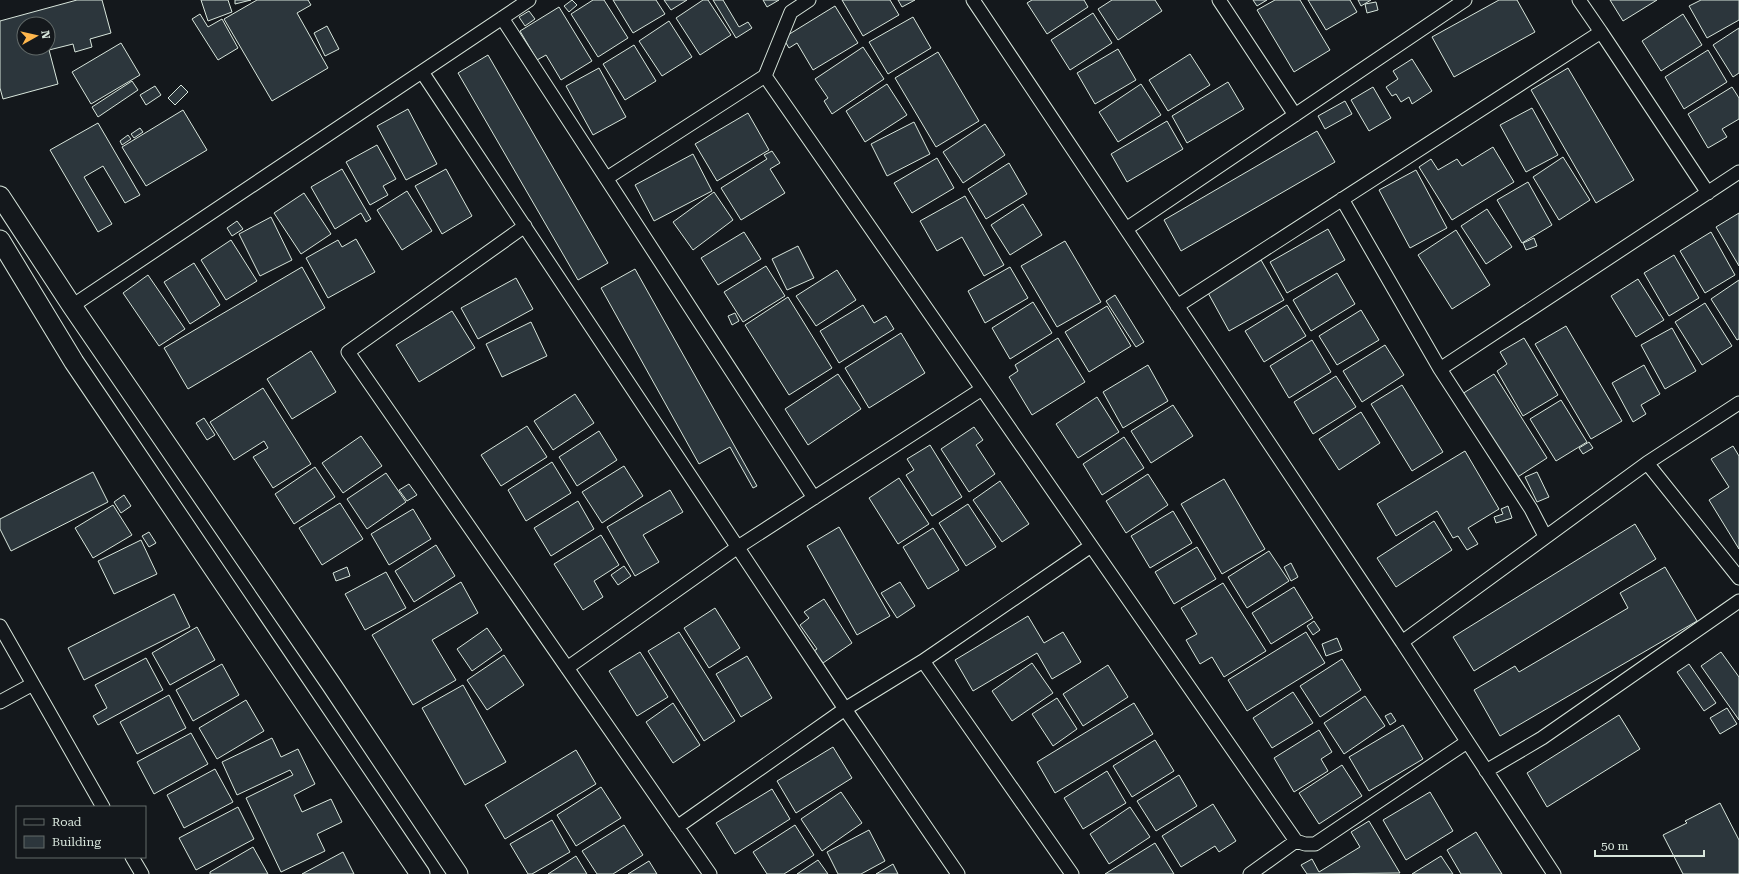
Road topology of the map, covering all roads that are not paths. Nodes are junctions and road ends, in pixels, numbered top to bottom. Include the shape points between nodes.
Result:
1 (529, 0) edge
2 (809, 0) edge
3 (973, 0) edge
4 (1219, 0) edge
5 (1465, 0) edge
6 (1579, 0) edge
7 (502, 18) junction
8 (1601, 32) junction
9 (422, 72) junction
10 (765, 76) junction
11 (1295, 115) junction
12 (1739, 172) edge
13 (606, 178) junction
14 (1708, 193) junction
15 (0, 196) edge
16 (1342, 199) junction
17 (525, 226) junction
18 (1126, 229) junction
19 (0, 240) edge
20 (72, 306) junction
21 (1177, 306) junction
22 (1440, 369) junction
23 (982, 390) junction
24 (1739, 403) edge
25 (1647, 463) junction
26 (814, 498) junction
27 (1545, 536) junction
28 (1091, 546) junction
29 (738, 547) junction
30 (1739, 578) edge
31 (1739, 601) edge
32 (0, 626) edge
33 (1402, 642) junction
34 (923, 661) junction
35 (567, 668) junction
36 (33, 684) junction
37 (0, 702) edge
38 (845, 709) junction
39 (1468, 742) junction
40 (1486, 771) junction
41 (102, 806) edge
42 (677, 827) junction
43 (1296, 841) junction
44 (133, 858) edge
45 (142, 874) edge
46 (420, 874) edge
47 (458, 874) edge
48 (710, 874) edge
49 (958, 874) edge
50 (1072, 874) edge
51 (1250, 874) edge
52 (1554, 874) edge

1 - 7 street
2 - 10 street via 791,12
3 - 18 street
4 - 11 street
5 - 11 street
6 - 8 street
7 - 9 street
7 - 13 street
8 - 14 street
8 - 16 street
9 - 17 street
9 - 20 street
10 - 13 street
10 - 23 street
11 - 18 street
12 - 14 street
13 - 26 street
14 - 22 street
15 - 20 street
16 - 21 street
16 - 22 street
17 - 29 street
17 - 35 street via 348,352
18 - 21 street
19 - 46 street via 74,362
20 - 47 street via 332,684
21 - 33 street
22 - 27 street via 1531,509
23 - 26 street
23 - 28 street
24 - 25 street
25 - 27 street
25 - 30 street
26 - 29 street
27 - 33 street
28 - 34 street
28 - 43 street
29 - 35 street
29 - 38 street
31 - 40 street via 1542,738
32 - 36 street
33 - 39 street
34 - 38 street
34 - 50 street
35 - 42 street
36 - 37 street
36 - 41 street
38 - 42 street
38 - 49 street
39 - 40 street
39 - 43 street via 1315,844
40 - 52 street
42 - 48 street
43 - 51 street
44 - 45 street

